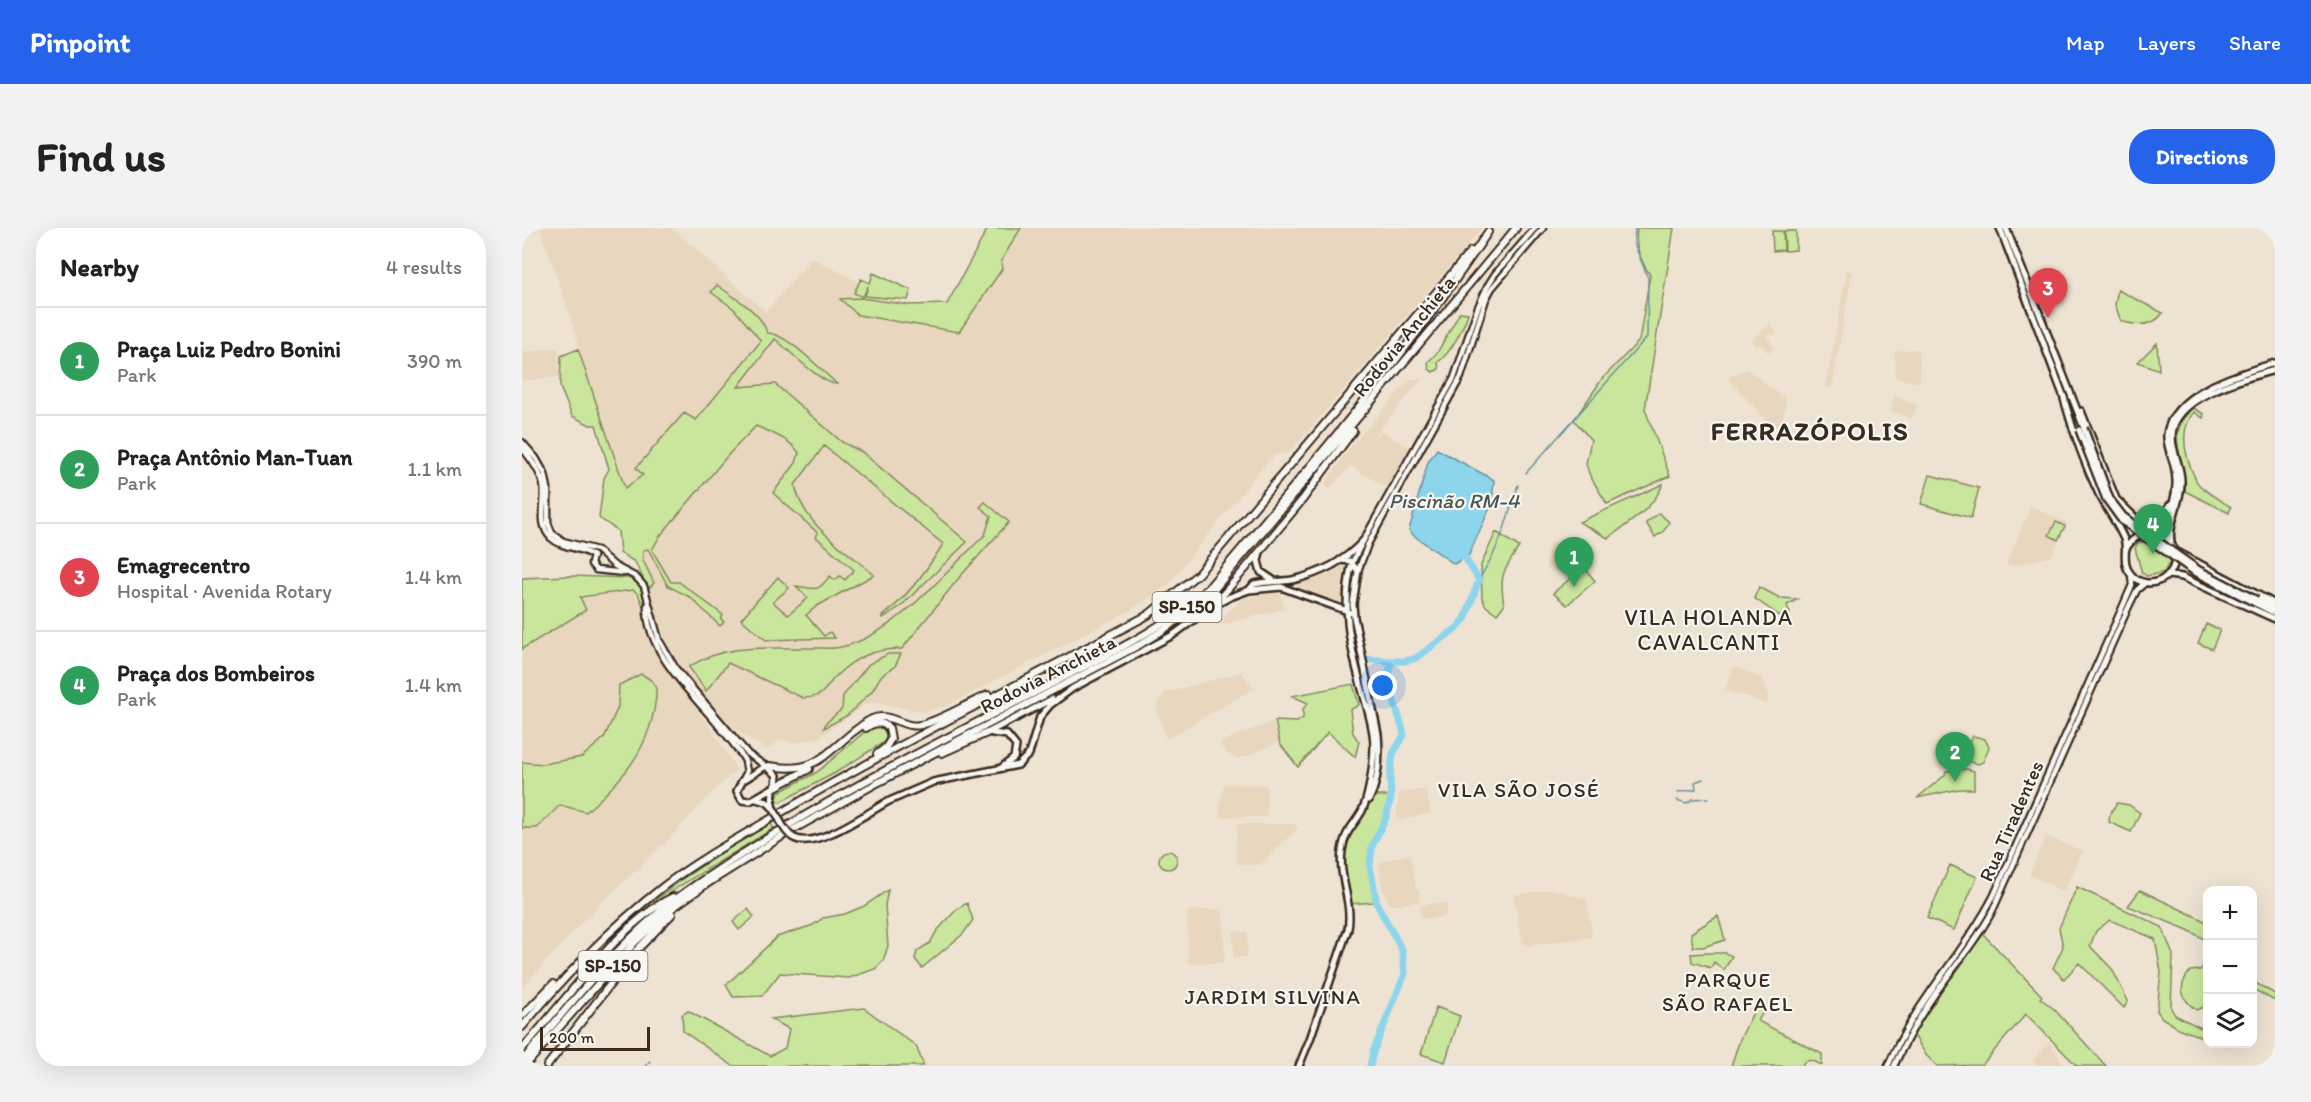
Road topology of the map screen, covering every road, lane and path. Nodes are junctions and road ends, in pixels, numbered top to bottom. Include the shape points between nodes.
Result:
1 (1516, 228) edge
2 (1535, 228) edge
3 (1543, 228) edge
4 (2000, 228) edge
5 (2006, 228) edge
6 (1489, 230) edge
7 (2275, 363) edge
8 (2275, 369) edge
9 (2065, 381) junction
10 (1381, 391) junction
11 (2064, 399) junction
12 (2081, 429) junction
13 (522, 442) edge
14 (522, 448) edge
15 (2174, 499) junction
16 (2137, 521) junction
17 (2152, 532) junction
18 (1363, 541) junction
19 (2171, 544) junction
20 (2126, 549) junction
21 (2174, 550) junction
22 (1261, 551) junction
23 (605, 555) junction
24 (593, 556) junction
25 (1340, 560) junction
26 (609, 561) junction
27 (1352, 563) junction
28 (603, 571) junction
29 (1358, 571) junction
30 (2131, 574) junction
31 (634, 575) junction
32 (2169, 575) junction
33 (1275, 580) junction
34 (1292, 580) junction
35 (2145, 583) junction
36 (1292, 589) junction
37 (1249, 590) junction
38 (2256, 601) junction
39 (648, 604) junction
40 (1212, 606) junction
41 (2275, 606) edge
42 (1346, 610) junction
43 (1353, 613) junction
44 (2275, 613) edge
45 (2275, 619) edge
46 (2099, 660) junction
47 (2105, 663) junction
48 (1022, 682) junction
49 (1073, 688) junction
50 (987, 733) junction
51 (767, 766) junction
52 (996, 770) junction
53 (848, 774) junction
54 (1370, 780) junction
55 (742, 781) junction
56 (879, 782) junction
57 (775, 786) junction
58 (1373, 792) junction
59 (756, 799) junction
60 (773, 807) junction
61 (1357, 818) junction
62 (705, 885) junction
63 (685, 892) junction
64 (1996, 898) junction
65 (1975, 931) junction
66 (1979, 936) junction
67 (1962, 954) junction
68 (568, 973) junction
69 (522, 1016) edge
70 (522, 1027) edge
71 (1908, 1030) junction
72 (522, 1049) edge
73 (523, 1062) edge
74 (547, 1066) edge
75 (1299, 1066) edge
76 (1888, 1066) edge
77 (1894, 1066) edge

1 - 10 highway, Rodovia Anchieta / SP-150 via 1423,339 1414,356
2 - 18 street via 1488,285 1454,378
3 - 29 street via 1499,278 1486,299 1461,377 1368,544
4 - 11 main road
5 - 9 main road
6 - 48 highway, Rodovia Anchieta / SP-150 via 1188,583 1148,615
6 - 63 highway, Rodovia Anchieta / SP-150 via 1391,368 1210,586 1189,605 1105,656 849,789
7 - 15 main road via 2229,378 2194,396 2175,414 2167,438 2175,476
8 - 19 main road via 2217,389 2194,402 2177,422 2172,438 2181,486 2170,530
9 - 12 main road
9 - 16 main road via 2073,391 2113,495
10 - 22 highway
10 - 56 highway, Rodovia Anchieta / SP-150 via 1213,591 1183,619 1108,663
11 - 12 main road
11 - 20 main road via 2097,491
12 - 38 main road, bridge via 2106,500 2122,521 2193,571
13 - 23 street via 545,474 552,533 563,541
14 - 24 street via 543,483 547,532 555,541
15 - 16 main road via 2160,518
15 - 17 main road via 2167,519
16 - 17 main road
17 - 19 main road via 2163,535
17 - 20 main road via 2133,539
18 - 25 main road
18 - 27 street
19 - 21 main road
20 - 30 main road via 2125,562
21 - 32 main road via 2175,562
21 - 41 main road
22 - 33 main road via 1261,572
22 - 40 highway
23 - 24 street
23 - 26 street
24 - 28 street via 592,567
25 - 27 main road
25 - 34 main road
26 - 28 street
26 - 31 street
27 - 29 main road
27 - 42 main road
28 - 31 street
29 - 43 main road
30 - 35 main road
30 - 46 street, Rua Tiradentes via 2131,588
31 - 39 street via 644,586
32 - 35 main road via 2158,582
32 - 45 main road via 2182,577
33 - 34 main road
33 - 37 main road via 1254,584
34 - 36 main road
35 - 47 street, Rua Tiradentes via 2137,590
36 - 37 main road via 1277,586
36 - 42 main road
37 - 40 main road
38 - 41 main road
38 - 44 main road
39 - 51 street via 658,640 676,669 742,747
39 - 55 street via 648,619 659,649 745,761 747,772
40 - 49 main road via 1173,635
42 - 43 main road
42 - 54 main road via 1355,665 1374,735
43 - 58 main road via 1378,734 1380,753
46 - 47 street
46 - 64 street, Rua Tiradentes
47 - 64 street, Rua Tiradentes
48 - 51 highway via 922,725 907,725 884,717 871,719 807,767
48 - 53 highway, Rodovia Anchieta / SP-150
49 - 50 main road
49 - 52 main road via 1044,710 1023,762
50 - 52 main road via 1007,735 1016,746 1012,761
50 - 56 highway
51 - 55 main road
51 - 57 main road via 777,775
52 - 60 main road, bridge via 933,782 809,841 791,835
53 - 57 highway via 886,747 891,734 886,725 870,725 813,767
53 - 68 highway, Rodovia Anchieta / SP-150 via 666,885 602,938
54 - 58 main road
54 - 61 main road
55 - 59 main road via 737,791 740,798 747,802
56 - 62 highway, Rodovia Anchieta / SP-150
57 - 59 main road
57 - 60 main road
58 - 61 main road
59 - 60 main road
61 - 75 main road via 1347,831 1342,852 1350,912 1348,929
62 - 73 highway, Rodovia Anchieta / SP-150 via 635,942
62 - 74 highway via 629,959
63 - 72 highway via 654,909 621,938
63 - 73 highway, Rodovia Anchieta / SP-150 via 628,942
64 - 65 street, Rua Tiradentes
64 - 66 street, Rua Tiradentes
65 - 66 street
65 - 67 street, Rua Tiradentes
66 - 67 street, Rua Tiradentes
67 - 71 street, Rua Tiradentes
68 - 69 highway
68 - 70 highway, Rodovia Anchieta / SP-150
71 - 76 street, Rua Tiradentes
71 - 77 street, Rua Tiradentes

